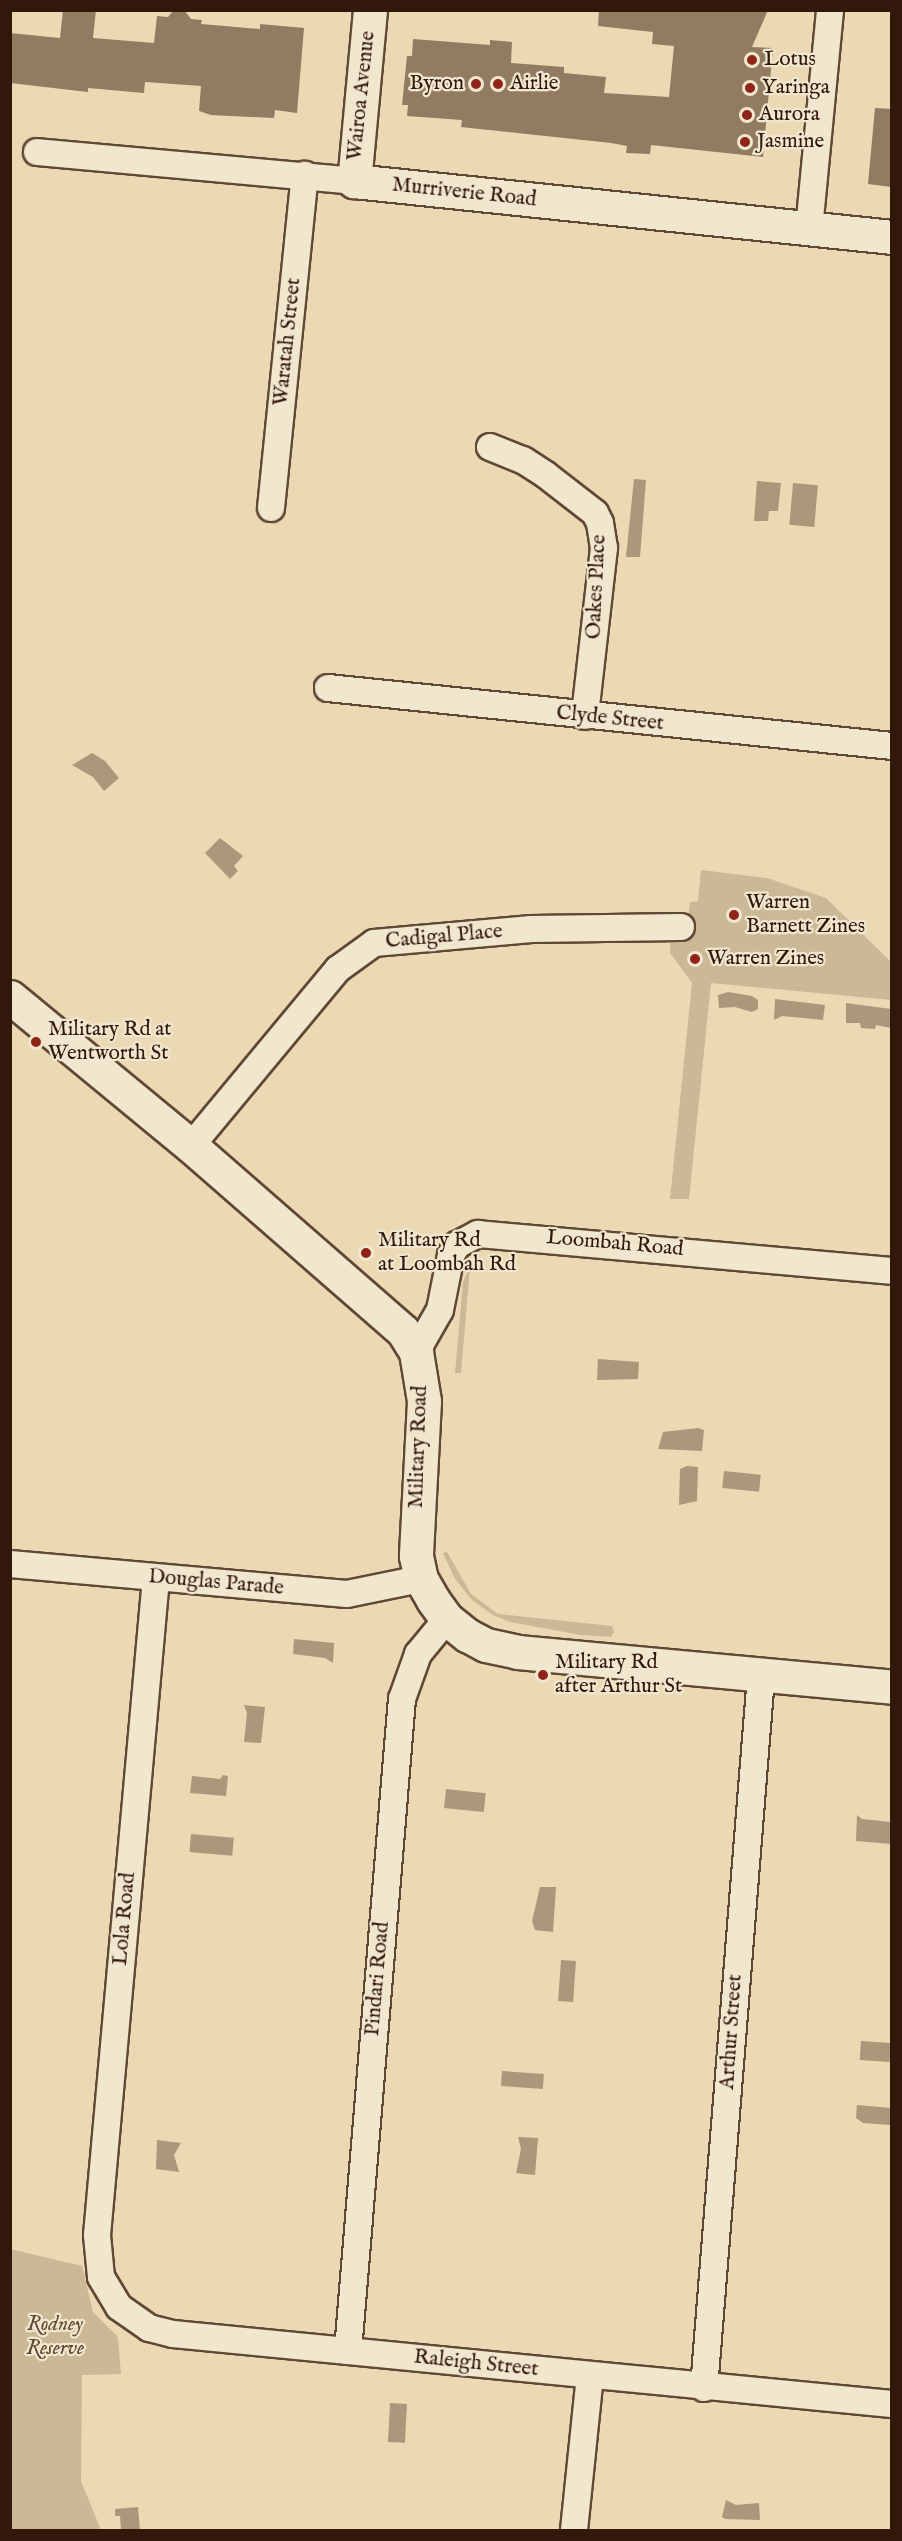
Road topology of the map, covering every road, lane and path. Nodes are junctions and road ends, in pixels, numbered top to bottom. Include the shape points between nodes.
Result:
1 (370, 10) edge
2 (830, 10) edge
3 (36, 152) dead end
4 (305, 175) junction
5 (354, 181) junction
6 (809, 229) junction
7 (891, 237) edge
8 (490, 447) dead end
9 (271, 508) dead end
10 (328, 688) dead end
11 (585, 716) junction
12 (891, 747) edge
13 (681, 927) dead end
14 (10, 996) edge
15 (191, 1146) junction
16 (891, 1271) edge
17 (416, 1352) junction
18 (10, 1564) edge
19 (156, 1578) junction
20 (421, 1579) junction
21 (447, 1618) junction
22 (761, 1676) junction
23 (891, 1687) edge
24 (97, 2260) joint
25 (348, 2351) junction
26 (590, 2376) junction
27 (705, 2388) junction
28 (891, 2404) edge
29 (574, 2530) edge

1 - 5 street, Wairoa Avenue
2 - 6 street
3 - 4 street, Murriverie Road
4 - 5 street, Murriverie Road
4 - 9 street, Waratah Street
5 - 6 street, Murriverie Road
6 - 7 street, Murriverie Road
8 - 11 street, Oakes Place via 546,475 595,513 600,523 604,548
10 - 11 street, Clyde Street
11 - 12 street, Clyde Street
13 - 15 street, Cadigal Place via 531,929 374,943 338,969
14 - 15 street, Military Road
15 - 17 street, Military Road via 381,1308
16 - 17 street, Loombah Road via 478,1234 457,1245 451,1256 440,1310
17 - 20 street, Military Road via 424,1401 414,1534
18 - 19 street, Douglas Parade
19 - 20 street, Douglas Parade via 347,1594
19 - 24 street, Lola Road
20 - 21 street, Military Road
21 - 22 street, Military Road via 486,1645 518,1652
21 - 25 street, Pindari Road via 418,1654 402,1699
22 - 23 street, Military Road
22 - 27 street, Arthur Street
24 - 25 street, Raleigh Street via 101,2277 119,2307 149,2328
25 - 26 street, Raleigh Street
26 - 27 street, Raleigh Street
26 - 29 street
27 - 28 street, Raleigh Street

